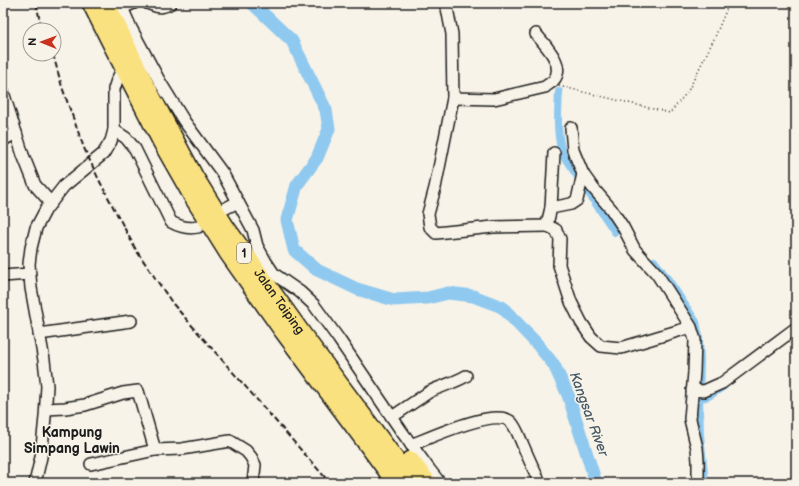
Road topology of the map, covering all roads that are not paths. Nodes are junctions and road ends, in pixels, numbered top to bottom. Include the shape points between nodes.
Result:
1 (91, 3) edge
2 (106, 3) edge
3 (134, 3) edge
4 (147, 3) edge
5 (171, 3) edge
6 (446, 3) edge
7 (121, 6) edge
8 (536, 34) dead end
9 (123, 68) junction
10 (3, 92) edge
11 (453, 98) junction
12 (571, 128) dead end
13 (114, 130) junction
14 (16, 133) junction
15 (3, 140) edge
16 (554, 153) dead end
17 (582, 176) junction
18 (51, 202) junction
19 (238, 202) junction
20 (226, 208) dead end
21 (551, 208) junction
22 (548, 226) junction
23 (198, 227) dead end
24 (29, 274) junction
25 (3, 276) edge
26 (131, 322) dead end
27 (691, 327) junction
28 (796, 328) edge
29 (40, 334) junction
30 (466, 376) dead end
31 (325, 387) junction
32 (697, 390) junction
33 (349, 397) junction
34 (46, 409) junction
35 (392, 417) junction
36 (411, 445) junction
37 (155, 450) junction
38 (91, 464) dead end
39 (35, 483) edge
40 (254, 483) edge
41 (381, 483) edge
42 (396, 483) edge
43 (413, 483) edge
44 (428, 483) edge
45 (440, 483) edge
46 (540, 483) edge
47 (698, 483) edge

1 - 9 highway, Jalan Taiping / 1
2 - 33 highway, Jalan Taiping / 1 via 194,176 225,226
3 - 7 street
4 - 5 street via 159,8
6 - 11 street via 452,34
7 - 19 street via 160,82 184,121 223,174
8 - 11 street via 552,53 557,64 557,73 550,84 494,99
9 - 13 street via 114,89
9 - 31 highway, Jalan Taiping / 1 via 161,141 228,253
10 - 14 street
11 - 22 street via 428,214 430,227 436,233 493,227
12 - 17 street via 573,150
13 - 18 street via 103,154 64,186
13 - 23 street via 126,138 134,149 171,222 183,227
14 - 15 street
14 - 18 street via 35,185
16 - 21 street
17 - 21 street via 577,200 571,204
17 - 27 street via 611,209 635,250 658,274
18 - 24 street via 36,228
19 - 20 street
19 - 35 street via 253,230 257,246 274,274 314,305
21 - 22 street
22 - 27 street via 556,230 560,239 559,265 571,302 590,337 600,346 621,348
24 - 25 street
24 - 29 street
26 - 29 street
27 - 32 street via 695,340 694,372
28 - 32 street via 722,383
29 - 34 street via 47,386
30 - 35 street via 429,392
31 - 41 highway via 344,428
31 - 42 highway, Jalan Taiping / 1
32 - 47 street via 690,419 697,448
33 - 43 highway, Jalan Taiping / 1
33 - 44 highway via 391,436
34 - 37 street via 85,405 138,391
34 - 39 street via 41,458
35 - 36 street
36 - 45 street
36 - 46 street via 468,423 489,418 505,418 516,430
37 - 38 street
37 - 40 street via 182,449 230,441 251,457 254,465

